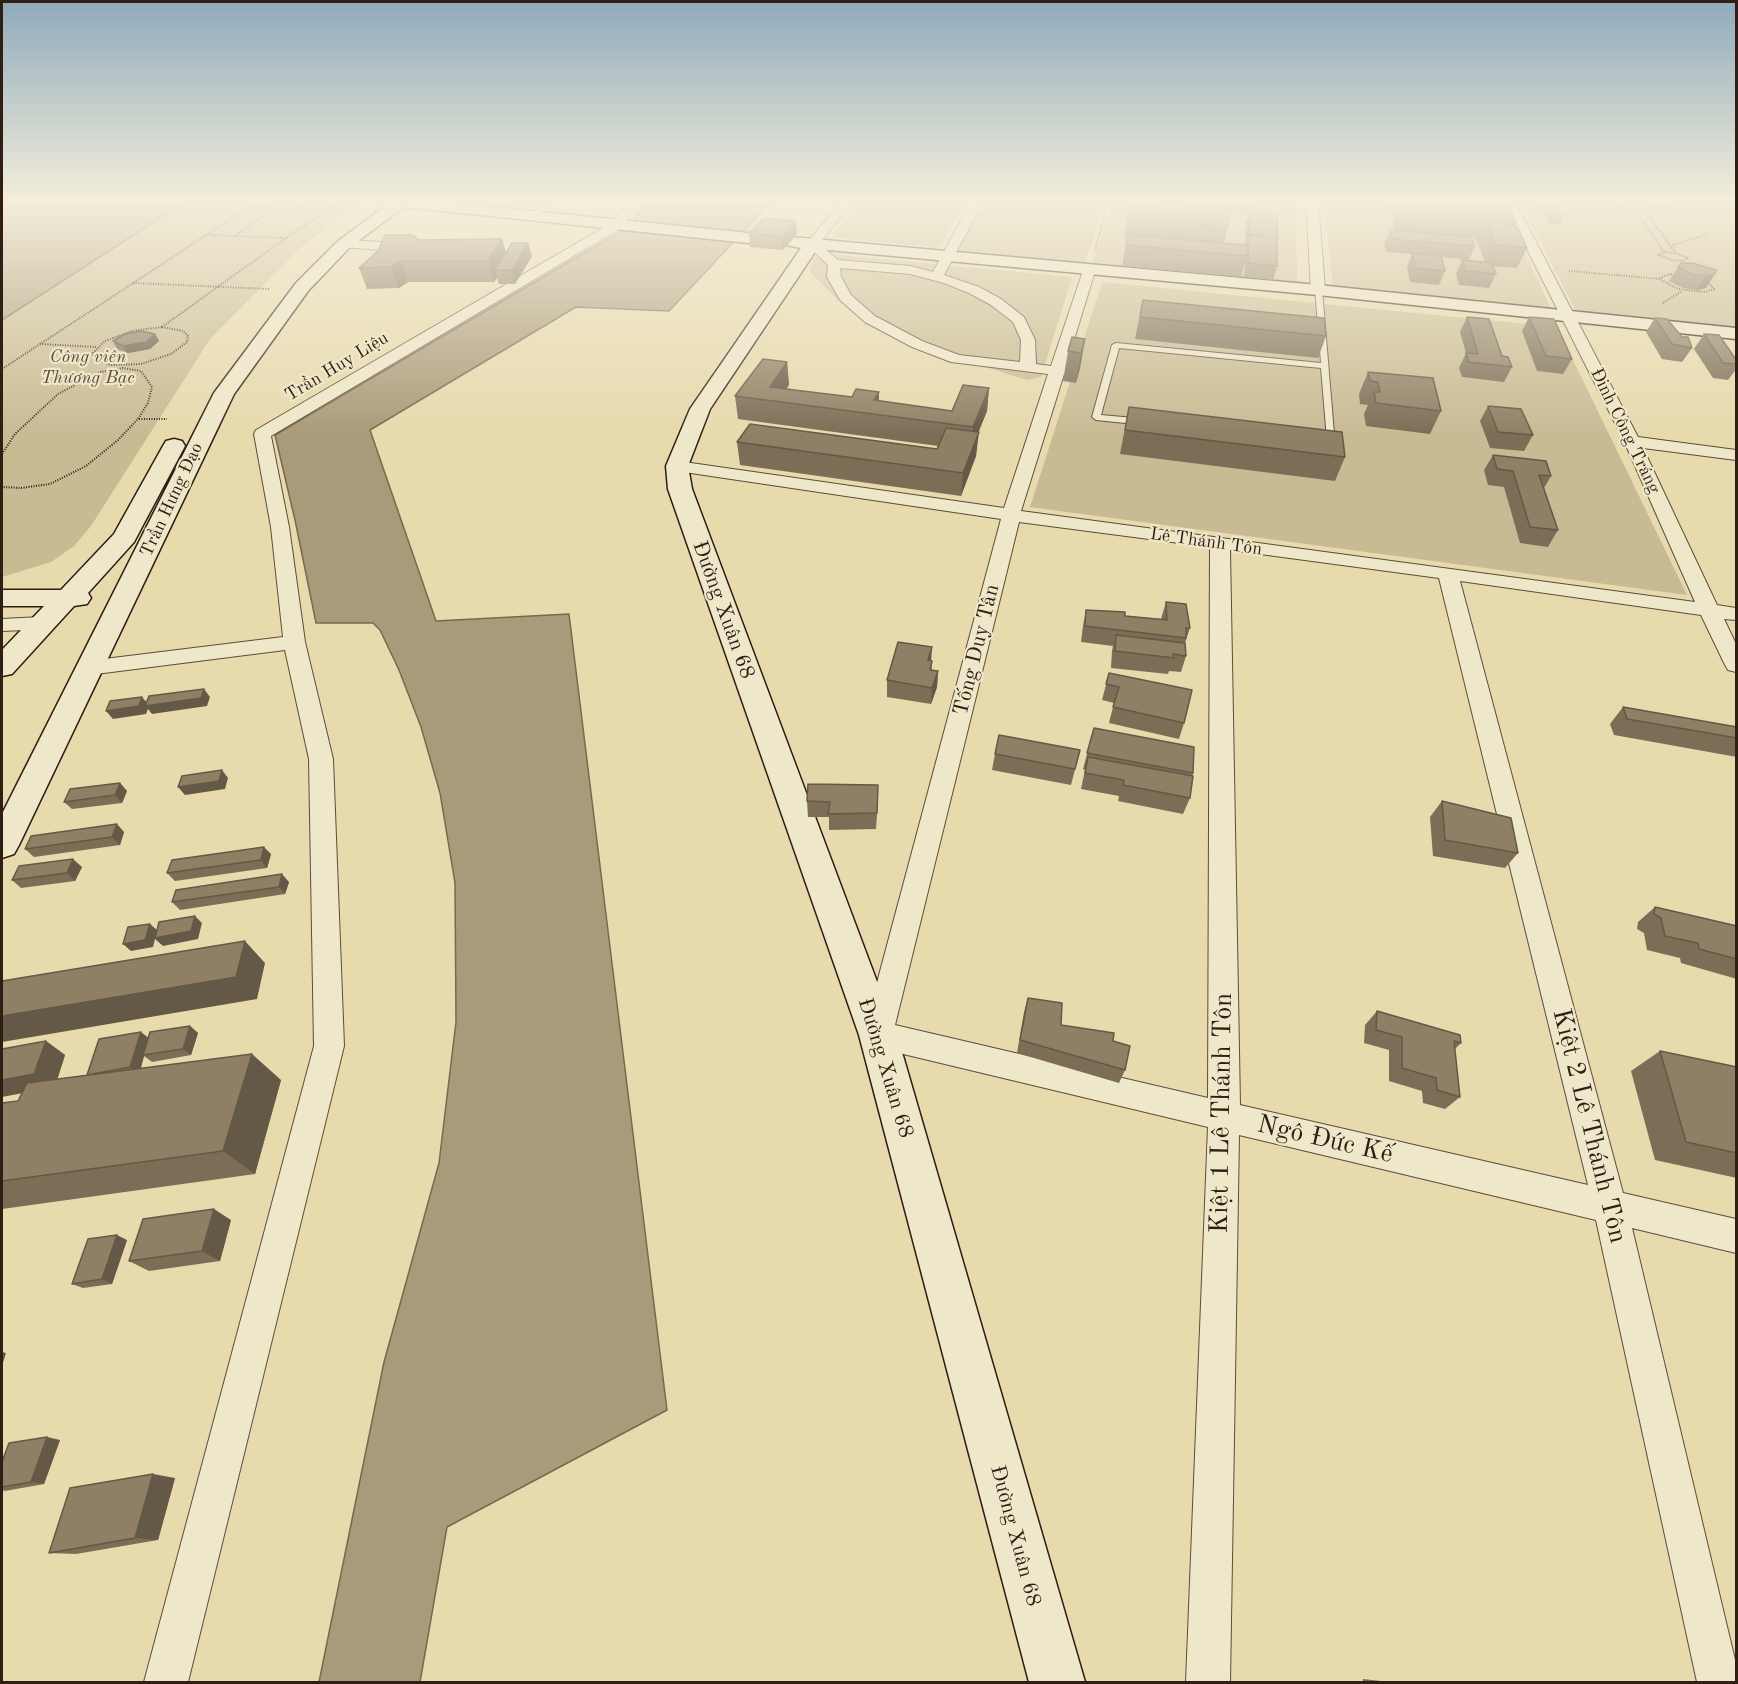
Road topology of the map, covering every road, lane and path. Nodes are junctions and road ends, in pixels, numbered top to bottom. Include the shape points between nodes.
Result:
1 (139, 279) edge
2 (232, 279) edge
3 (293, 279) edge
4 (310, 279) edge
5 (530, 279) edge
6 (789, 279) edge
7 (834, 279) edge
8 (944, 279) edge
9 (1087, 279) edge
10 (1200, 279) edge
11 (1317, 279) edge
12 (1548, 279) edge
13 (1656, 279) edge
14 (1661, 279) joint
15 (1703, 279) edge
16 (132, 283) junction
17 (221, 287) junction
18 (269, 289) dead end
19 (1318, 290) junction
20 (1567, 317) junction
21 (162, 327) junction
22 (1737, 333) edge
23 (40, 344) junction
24 (97, 347) junction
25 (1325, 366) junction
26 (124, 367) junction
27 (1028, 368) junction
28 (2, 369) edge
29 (1059, 371) junction
30 (138, 419) junction
31 (167, 419) dead end
32 (1152, 423) edge
33 (1632, 441) junction
34 (1321, 442) edge
35 (2, 454) edge
36 (1737, 455) edge
37 (677, 465) junction
38 (2, 487) edge
39 (1011, 515) junction
40 (1220, 544) junction
41 (1448, 573) junction
42 (128, 594) junction
43 (2, 598) edge
44 (66, 599) junction
45 (1709, 610) junction
46 (1737, 614) edge
47 (41, 624) junction
48 (2, 625) edge
49 (294, 642) junction
50 (1737, 665) edge
51 (2, 667) edge
52 (88, 669) junction
53 (2, 845) edge
54 (878, 1035) junction
55 (1224, 1116) junction
56 (1610, 1206) junction
57 (1737, 1236) edge
58 (166, 1683) edge
59 (1057, 1683) edge
60 (1208, 1683) edge
61 (1719, 1683) edge

1 - 16 path
2 - 17 path
3 - 44 main road, Trần Hưng Đạo via 246,336 191,416 125,537
4 - 42 main road, Trần Hưng Đạo via 225,393
5 - 49 street, Trần Huy Liệu via 262,434 280,527
6 - 37 main road via 700,409
7 - 27 street via 845,297 870,320 917,344 956,359
8 - 27 street via 996,302 1019,320 1029,340
9 - 29 street, Tống Duy Tân
10 - 19 main road
11 - 19 street
12 - 20 street, Đinh Công Tráng
13 - 14 path
14 - 15 path via 1687,291 1714,289
16 - 17 path
16 - 23 path
17 - 18 path
17 - 21 path
19 - 20 main road
19 - 25 lane
20 - 22 main road
20 - 33 street, Đinh Công Tráng
21 - 24 path via 125,333
21 - 26 path via 183,331 187,342 164,357
23 - 24 path
23 - 28 path
24 - 26 path via 93,353 100,363
25 - 32 lane via 1116,345 1096,417
25 - 34 lane via 1332,444
26 - 30 path via 141,371 152,387
26 - 35 path via 100,372 58,394 15,434
27 - 29 street
29 - 39 street, Tống Duy Tân
30 - 31 path
30 - 38 path via 86,466 50,484
33 - 36 street
33 - 45 street, Đinh Công Tráng
37 - 39 street, Lê Thánh Tôn
37 - 54 main road, Đường Xuân 68 via 692,525
39 - 40 street, Lê Thánh Tôn
39 - 54 street, Tống Duy Tân
40 - 41 street, Lê Thánh Tôn
40 - 55 street, Kiệt 1 Lê Thánh Tôn
41 - 45 street, Lê Thánh Tôn
41 - 56 street, Kiệt 2 Lê Thánh Tôn
42 - 44 main road
42 - 52 main road, Trần Hưng Đạo
43 - 44 main road
44 - 47 main road, Trần Hưng Đạo
45 - 46 street, Lê Thánh Tôn
45 - 50 street, Đinh Công Tráng
47 - 48 street
47 - 51 main road, Trần Hưng Đạo
49 - 52 street
49 - 58 street via 321,759 329,1046
52 - 53 main road, Trần Hưng Đạo
54 - 55 street, Ngô Đức Kế
54 - 59 main road, Đường Xuân 68
55 - 56 street, Ngô Đức Kế
55 - 60 street, Kiệt 1 Lê Thánh Tôn
56 - 57 street, Ngô Đức Kế
56 - 61 street, Kiệt 2 Lê Thánh Tôn

